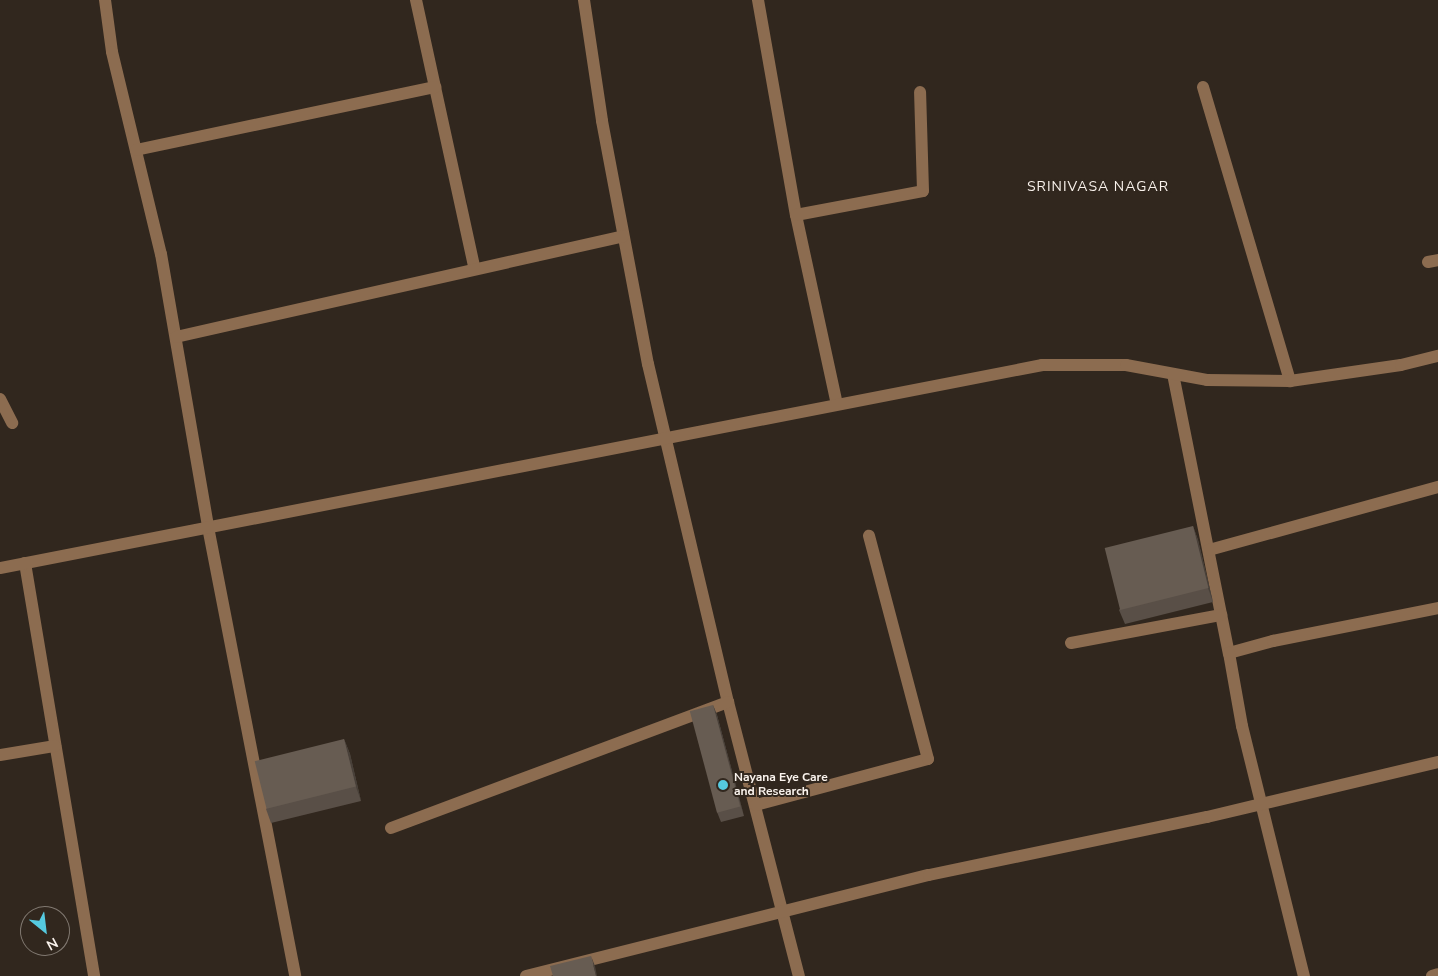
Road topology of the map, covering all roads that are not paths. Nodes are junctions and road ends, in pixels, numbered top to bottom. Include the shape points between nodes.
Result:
1 (106, 0) edge
2 (416, 0) edge
3 (584, 0) edge
4 (758, 0) edge
5 (435, 87) junction
6 (1203, 87) dead end
7 (920, 92) dead end
8 (136, 150) junction
9 (796, 216) junction
10 (623, 236) junction
11 (474, 268) junction
12 (176, 337) junction
13 (1438, 356) edge
14 (1173, 374) junction
15 (1290, 380) junction
16 (0, 398) edge
17 (837, 404) junction
18 (12, 423) dead end
19 (665, 437) junction
20 (1438, 487) edge
21 (208, 527) junction
22 (869, 536) dead end
23 (1209, 550) junction
24 (25, 563) junction
25 (0, 568) edge
26 (1438, 608) edge
27 (1221, 615) junction
28 (1071, 643) dead end
29 (1229, 653) junction
30 (728, 702) junction
31 (55, 746) junction
32 (0, 755) edge
33 (1438, 762) edge
34 (1262, 802) junction
35 (756, 806) junction
36 (391, 828) dead end
37 (783, 912) junction
38 (1438, 974) edge
39 (94, 976) edge
40 (295, 976) edge
41 (526, 976) edge
42 (799, 976) edge
43 (1304, 976) edge
44 (1432, 976) edge

1 - 8 street via 112,52
2 - 5 street
3 - 10 street
4 - 9 street
5 - 8 street
5 - 11 street
6 - 15 street
7 - 9 street via 922,191
8 - 12 street via 162,254
9 - 17 street
10 - 11 street
10 - 19 street
11 - 12 street
12 - 21 street
13 - 15 street via 1401,365
14 - 15 street via 1207,380
14 - 17 street via 1126,365 1042,365
14 - 23 street
16 - 18 street
17 - 19 street
19 - 21 street
19 - 30 street
20 - 23 street
21 - 24 street
21 - 40 street
22 - 35 street via 928,758
23 - 27 street
24 - 25 street
24 - 31 street
26 - 29 street
27 - 28 street
27 - 29 street
29 - 34 street via 1242,726
30 - 35 street
30 - 36 street
31 - 32 street
31 - 39 street
33 - 34 street
34 - 37 street via 1207,817 929,874
34 - 43 street
35 - 37 street
37 - 41 street
37 - 42 street
38 - 44 street

